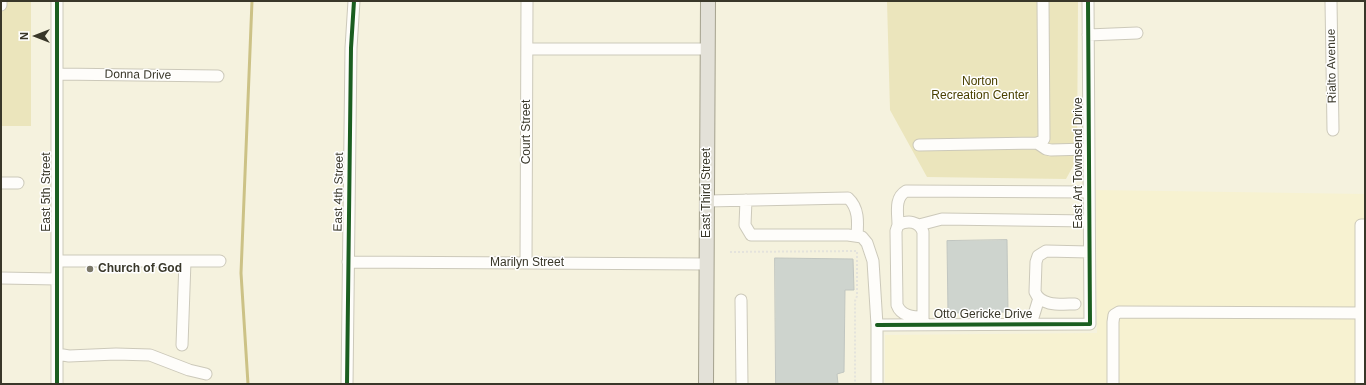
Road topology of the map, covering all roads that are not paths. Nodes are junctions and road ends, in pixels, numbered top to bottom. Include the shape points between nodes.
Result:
1 (2, 1) edge
2 (57, 1) edge
3 (354, 1) edge
4 (527, 1) edge
5 (708, 1) edge
6 (1043, 1) edge
7 (1088, 1) edge
8 (1331, 1) edge
9 (1, 4) edge
10 (1137, 33) dead end
11 (1088, 35) junction
12 (527, 49) junction
13 (708, 49) junction
14 (57, 74) junction
15 (218, 76) dead end
16 (1333, 130) dead end
17 (1037, 143) junction
18 (919, 145) dead end
19 (1089, 149) junction
20 (1, 183) edge
21 (18, 183) dead end
22 (1089, 192) junction
23 (746, 200) junction
24 (707, 201) junction
25 (1089, 221) junction
26 (898, 225) junction
27 (919, 225) junction
28 (1363, 225) edge
29 (857, 236) junction
30 (1089, 252) junction
31 (57, 261) junction
32 (185, 261) junction
33 (220, 261) dead end
34 (348, 262) junction
35 (526, 263) junction
36 (707, 264) junction
37 (1, 278) edge
38 (57, 279) junction
39 (1039, 298) junction
40 (741, 300) dead end
41 (1075, 304) dead end
42 (1363, 313) edge
43 (923, 321) junction
44 (1031, 324) junction
45 (1090, 324) joint
46 (877, 325) junction
47 (182, 345) dead end
48 (56, 354) junction
49 (206, 374) dead end
50 (56, 384) edge
51 (347, 384) edge
52 (706, 384) edge
53 (742, 384) edge
54 (877, 384) edge
55 (1112, 384) edge
56 (1361, 384) edge

1 - 9 street
2 - 14 street, East 5th Street
3 - 34 street, East 4th Street
4 - 12 street, Court Street
5 - 13 main road, East Third Street
6 - 17 street via 1044,139
7 - 11 street, East Art Townsend Drive
8 - 16 street, Rialto Avenue
10 - 11 street
11 - 19 street, East Art Townsend Drive
12 - 13 street
12 - 35 street, Court Street
13 - 24 main road, East Third Street
14 - 15 street, Donna Drive
14 - 31 street, East 5th Street
17 - 18 street
17 - 19 street via 1052,150
19 - 22 street, East Art Townsend Drive
20 - 21 street
22 - 25 street, East Art Townsend Drive
22 - 26 street via 906,192 901,194 897,202
23 - 24 street
23 - 29 street via 745,225 751,234
23 - 29 street via 848,198 854,203 858,220
24 - 36 main road, East Third Street
25 - 27 street via 942,220
25 - 30 street, East Art Townsend Drive
26 - 27 street via 913,222
26 - 43 street via 897,305 902,313
27 - 43 street via 923,232
28 - 42 street
29 - 46 street via 862,237 867,243 874,261
30 - 39 street via 1046,252 1038,256 1035,292
30 - 45 street, East Art Townsend Drive
31 - 32 street
31 - 38 street, East 5th Street
32 - 33 street
32 - 47 street
34 - 35 street, Marilyn Street
34 - 51 street, East 4th Street
35 - 36 street, Marilyn Street
36 - 52 main road, East Third Street
37 - 38 street
38 - 48 street, East 5th Street
39 - 41 street via 1052,304
39 - 44 street
40 - 53 street
42 - 55 street via 1119,312 1114,315 1112,322
42 - 56 street
43 - 44 street, Otto Gericke Drive
43 - 46 street, Otto Gericke Drive
44 - 45 street, Otto Gericke Drive
46 - 54 street
48 - 49 street via 150,355
48 - 50 street, East 5th Street

